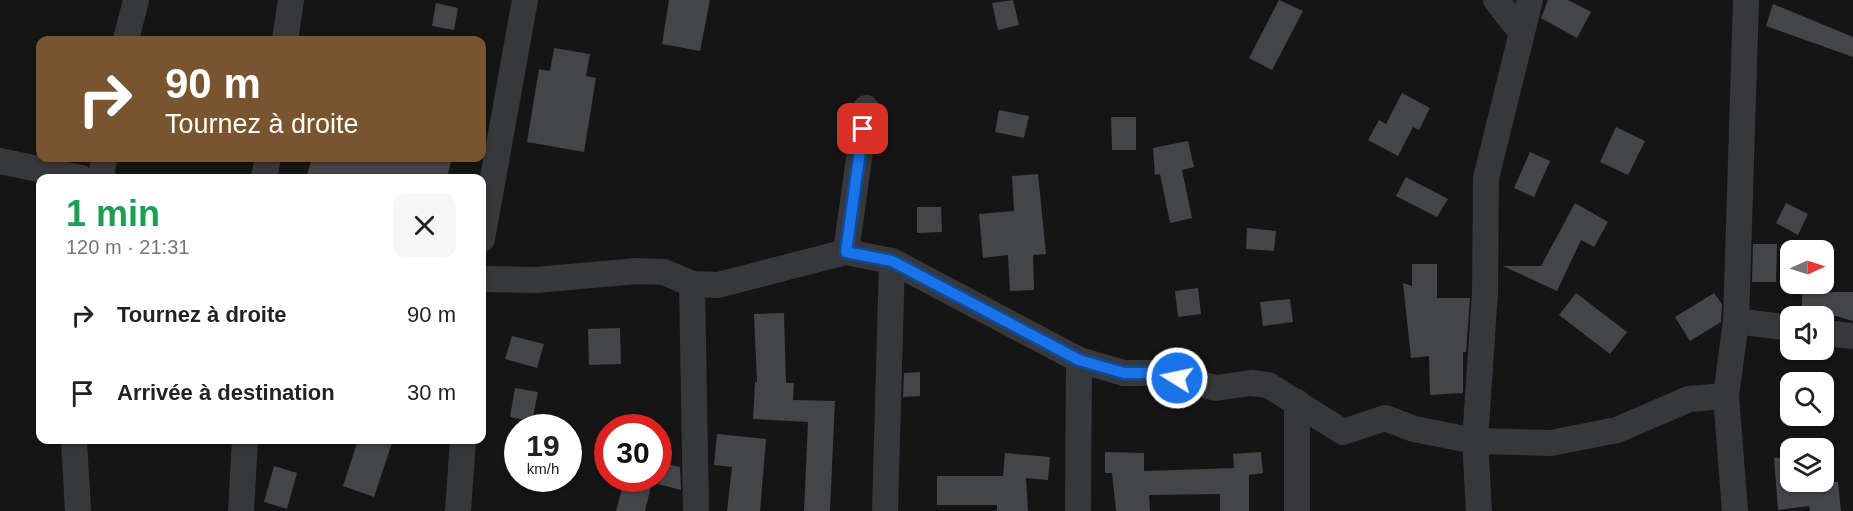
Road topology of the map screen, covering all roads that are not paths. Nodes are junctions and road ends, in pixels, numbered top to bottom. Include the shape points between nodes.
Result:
1 (136, 0) edge
2 (291, 0) edge
3 (525, 0) edge
4 (1496, 0) edge
5 (1530, 0) edge
6 (1746, 0) edge
7 (1521, 32) junction
8 (127, 36) edge
9 (286, 36) edge
10 (866, 108) dead end
11 (0, 161) edge
12 (62, 174) edge
13 (486, 217) edge
14 (846, 252) junction
15 (892, 261) junction
16 (486, 279) edge
17 (692, 284) junction
18 (1736, 321) junction
19 (1780, 327) edge
20 (1834, 334) edge
21 (1853, 336) edge
22 (1079, 360) junction
23 (1726, 396) junction
24 (1297, 402) junction
25 (1475, 441) junction
26 (74, 444) edge
27 (245, 444) edge
28 (463, 444) edge
29 (78, 511) edge
30 (240, 511) edge
31 (458, 511) edge
32 (696, 511) edge
33 (885, 511) edge
34 (1078, 511) edge
35 (1297, 511) edge
36 (1479, 511) edge
37 (1735, 511) edge

1 - 8 street
2 - 9 street
3 - 13 street
4 - 7 street
5 - 7 street
6 - 18 street
7 - 25 street via 1486,178 1485,292
10 - 14 street
11 - 12 street
14 - 15 street
14 - 17 street via 718,285
15 - 22 street
15 - 33 street
16 - 17 street via 536,280 637,271 664,272
17 - 32 street
18 - 19 street
18 - 23 street
20 - 21 street
22 - 24 street via 1124,373 1158,373 1216,388 1268,385
22 - 34 street
23 - 25 street via 1689,399 1617,430 1551,443
23 - 37 street
24 - 25 street via 1343,432 1385,418 1414,429
24 - 35 street
25 - 36 street
26 - 29 street
27 - 30 street
28 - 31 street

